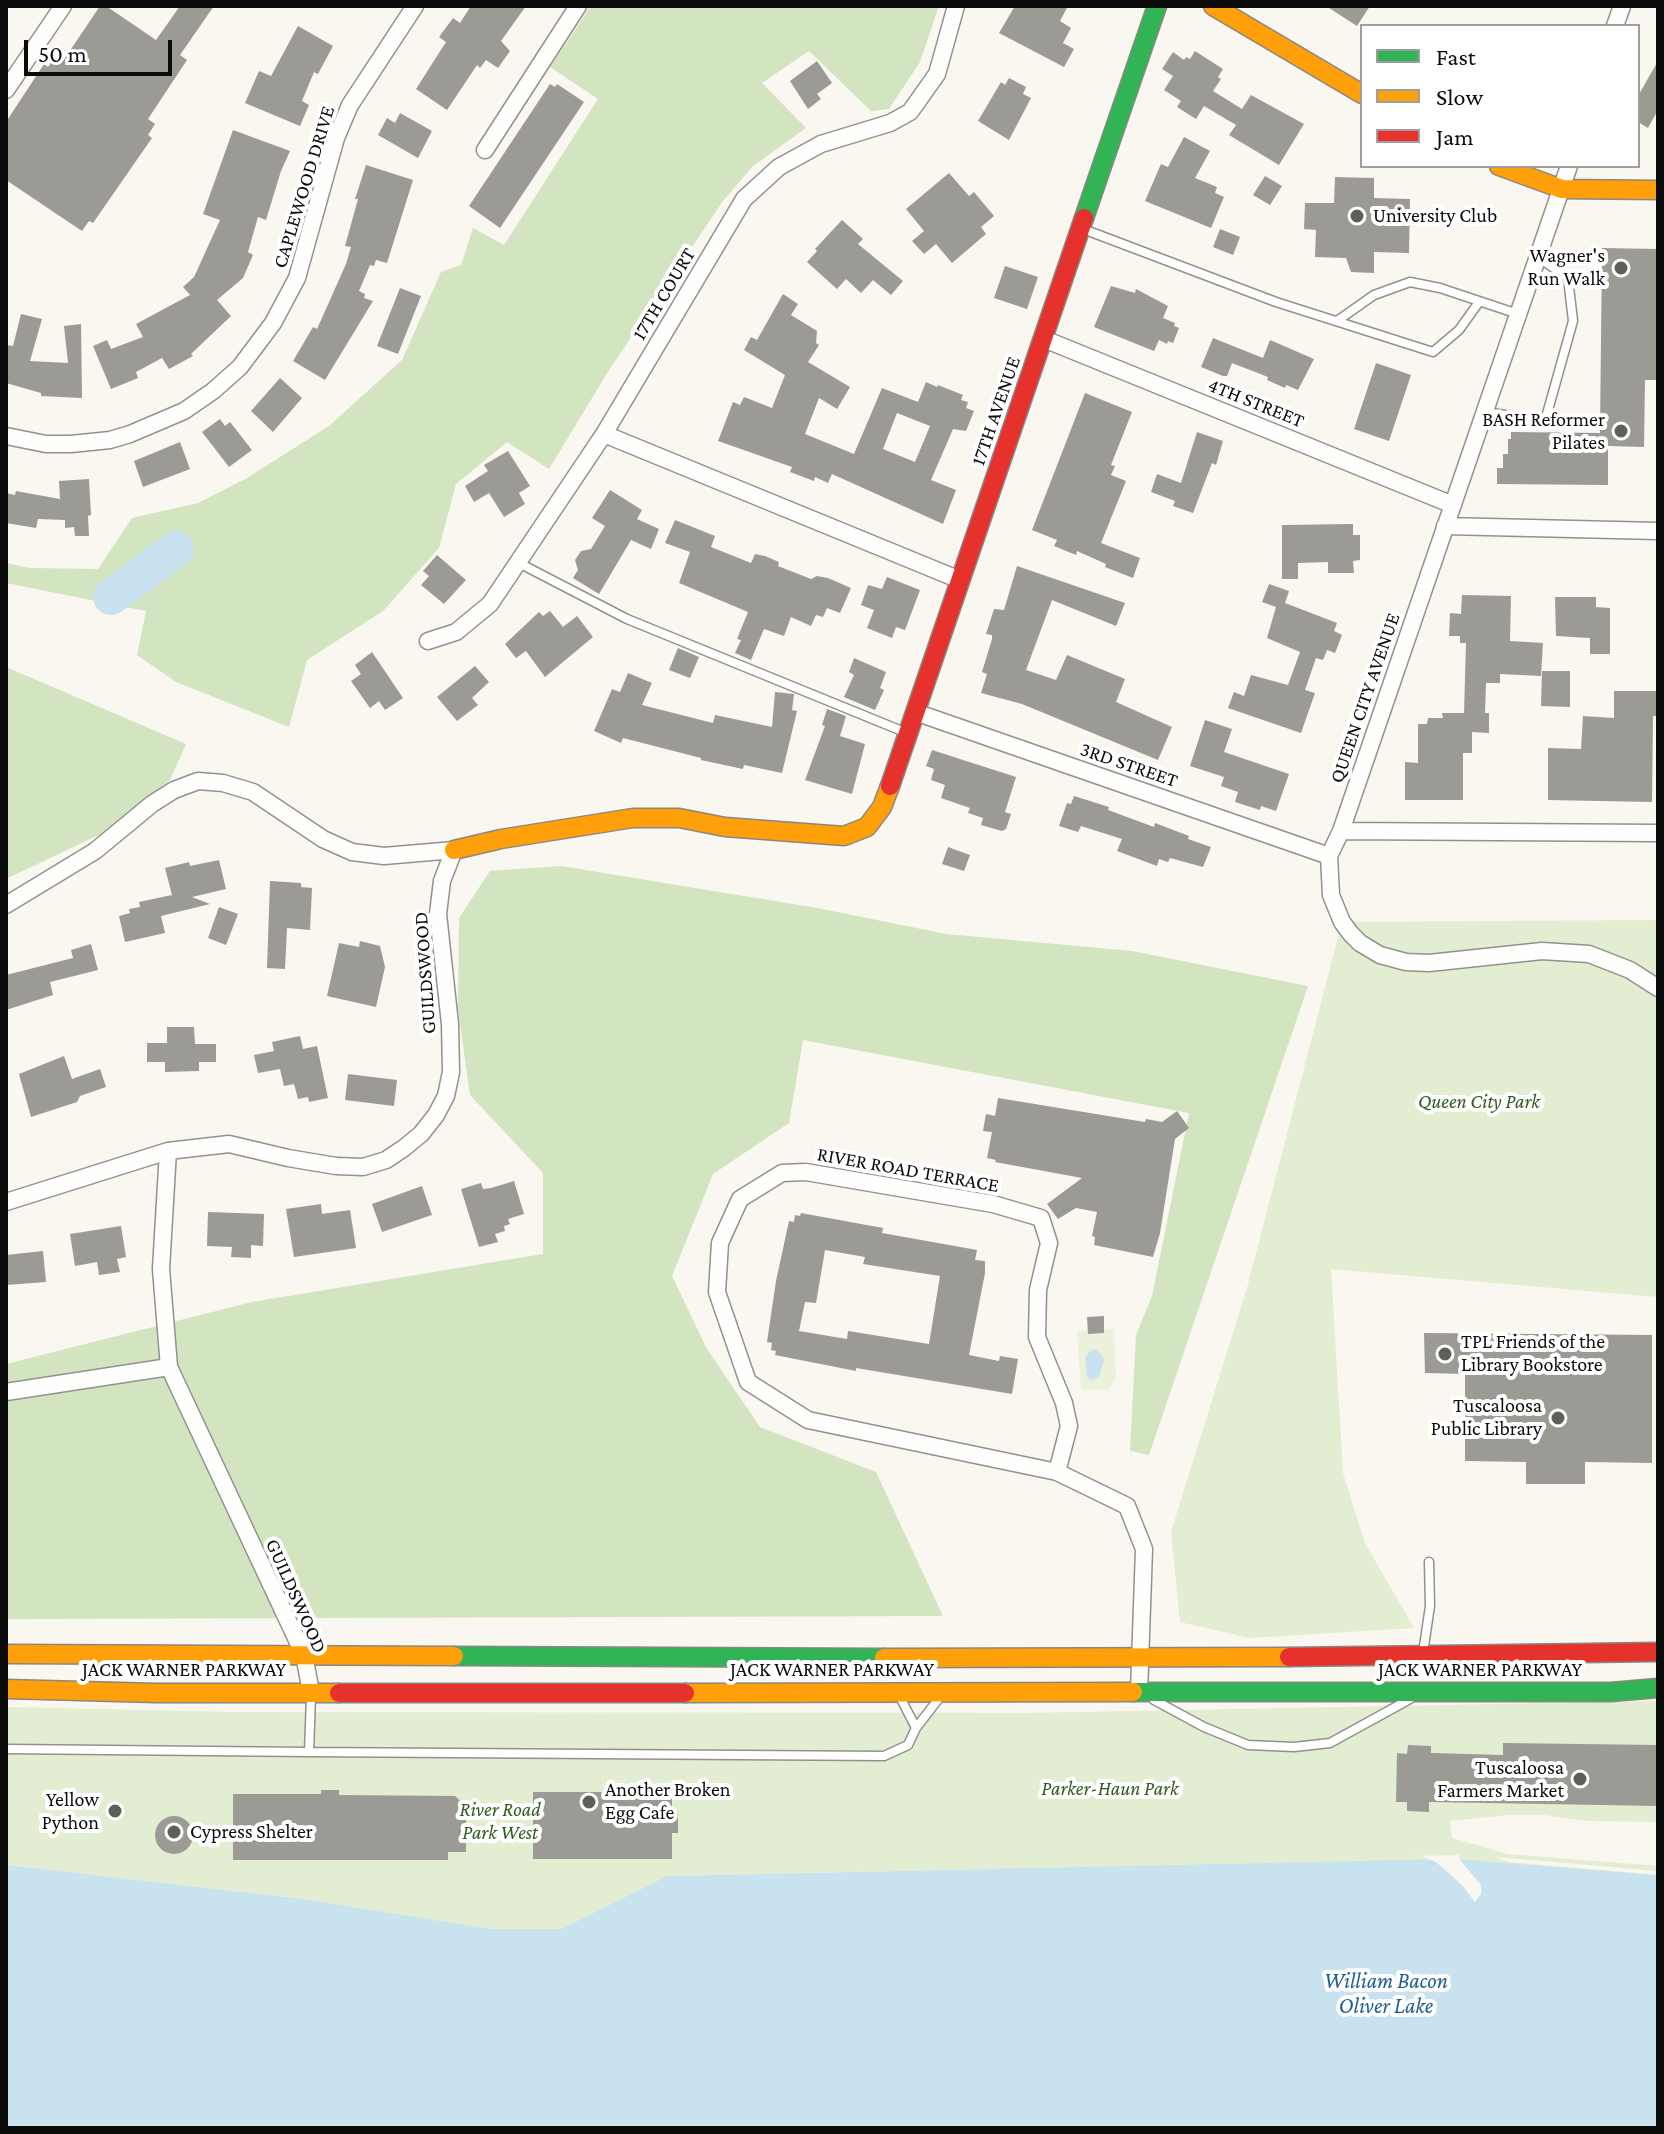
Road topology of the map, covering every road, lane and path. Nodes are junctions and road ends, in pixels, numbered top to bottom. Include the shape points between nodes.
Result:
1 (63, 6) edge
2 (415, 6) edge
3 (578, 6) edge
4 (956, 6) edge
5 (1157, 6) edge
6 (1213, 6) edge
7 (6, 90) edge
8 (1360, 93) edge
9 (485, 150) dead end
10 (1504, 168) edge
11 (1568, 168) edge
12 (1562, 189) junction
13 (1658, 190) edge
14 (1082, 229) junction
15 (1538, 257) junction
16 (1479, 302) junction
17 (1518, 314) junction
18 (1337, 321) junction
19 (1044, 339) junction
20 (1485, 412) junction
21 (604, 434) junction
22 (6, 436) edge
23 (1453, 505) junction
24 (1445, 526) junction
25 (1658, 531) edge
26 (517, 562) junction
27 (960, 580) junction
28 (428, 641) dead end
29 (915, 712) junction
30 (908, 734) junction
31 (1341, 831) junction
32 (1658, 833) edge
33 (454, 850) junction
34 (1329, 856) junction
35 (6, 905) edge
36 (1658, 988) edge
37 (168, 1151) junction
38 (6, 1202) edge
39 (169, 1367) junction
40 (6, 1392) edge
41 (1057, 1472) junction
42 (1429, 1562) dead end
43 (1658, 1652) edge
44 (6, 1654) edge
45 (304, 1655) junction
46 (1422, 1656) junction
47 (1142, 1659) junction
48 (1658, 1688) edge
49 (6, 1689) edge
50 (946, 1691) junction
51 (311, 1692) junction
52 (897, 1692) junction
53 (1139, 1692) junction
54 (1421, 1692) junction
55 (916, 1728) junction
56 (6, 1749) edge
57 (309, 1752) junction

1 - 7 street
2 - 22 street, CAPLEWOOD DRIVE via 350,105 297,278 273,323 240,367 184,411 110,440 46,444
3 - 9 street
4 - 21 street, 17TH COURT via 937,74 910,112 821,144 779,167 744,199
5 - 14 main road, 17TH AVENUE
6 - 8 main road
10 - 12 main road
11 - 12 street, QUEEN CITY AVENUE
12 - 13 main road
12 - 15 street, QUEEN CITY AVENUE
14 - 18 lane
14 - 19 main road, 17TH AVENUE
15 - 17 street, QUEEN CITY AVENUE
15 - 20 lane via 1568,278 1573,321 1545,421
16 - 17 lane
16 - 18 lane via 1410,282 1374,295
16 - 18 lane via 1459,330 1433,352
17 - 20 street, QUEEN CITY AVENUE
19 - 23 street, 4TH STREET
19 - 27 main road, 17TH AVENUE
20 - 23 street, QUEEN CITY AVENUE
21 - 26 street, 17TH COURT
21 - 27 street
23 - 24 street, QUEEN CITY AVENUE
24 - 25 street
24 - 31 street, QUEEN CITY AVENUE
26 - 28 street, 17TH COURT via 490,604 456,632
26 - 30 lane via 627,619
27 - 29 main road, 17TH AVENUE
29 - 30 main road, 17TH AVENUE
29 - 34 street, 3RD STREET
30 - 33 main road, 17TH AVENUE via 882,807 867,827 844,836 633,818
31 - 32 street
31 - 34 street, QUEEN CITY AVENUE
33 - 35 street via 384,856 352,852 253,792 198,781 152,804 95,851
33 - 37 street, GUILDSWOOD via 442,881 438,914 451,1072 446,1096 421,1134 386,1160 363,1167 229,1144
34 - 36 street, QUEEN CITY AVENUE via 1331,895 1342,922 1360,943 1380,955 1429,963 1542,951 1589,954
37 - 38 street, GUILDSWOOD
37 - 39 street, GUILDSWOOD via 161,1269
39 - 40 street
39 - 45 street, GUILDSWOOD
41 - 41 street, RIVER ROAD TERRACE via 808,1420 748,1382 717,1292 720,1243 740,1199 782,1173 806,1172 993,1204 1041,1218 1049,1243 1038,1290 1037,1337 1069,1426
41 - 47 street, RIVER ROAD TERRACE via 1127,1506 1144,1549
42 - 46 lane via 1430,1606
43 - 46 main road, JACK WARNER PARKWAY
44 - 45 main road, JACK WARNER PARKWAY
45 - 47 main road, JACK WARNER PARKWAY
45 - 51 street, GUILDSWOOD
46 - 47 main road, JACK WARNER PARKWAY
47 - 53 street, RIVER ROAD TERRACE
48 - 54 main road, JACK WARNER PARKWAY
49 - 51 main road, JACK WARNER PARKWAY
50 - 52 main road, JACK WARNER PARKWAY
50 - 53 main road, JACK WARNER PARKWAY
50 - 55 lane
51 - 52 main road, JACK WARNER PARKWAY
51 - 57 lane
52 - 55 lane
53 - 54 main road, JACK WARNER PARKWAY
53 - 54 lane via 1248,1745 1294,1747 1330,1743
55 - 57 lane via 908,1745 884,1756
56 - 57 lane

